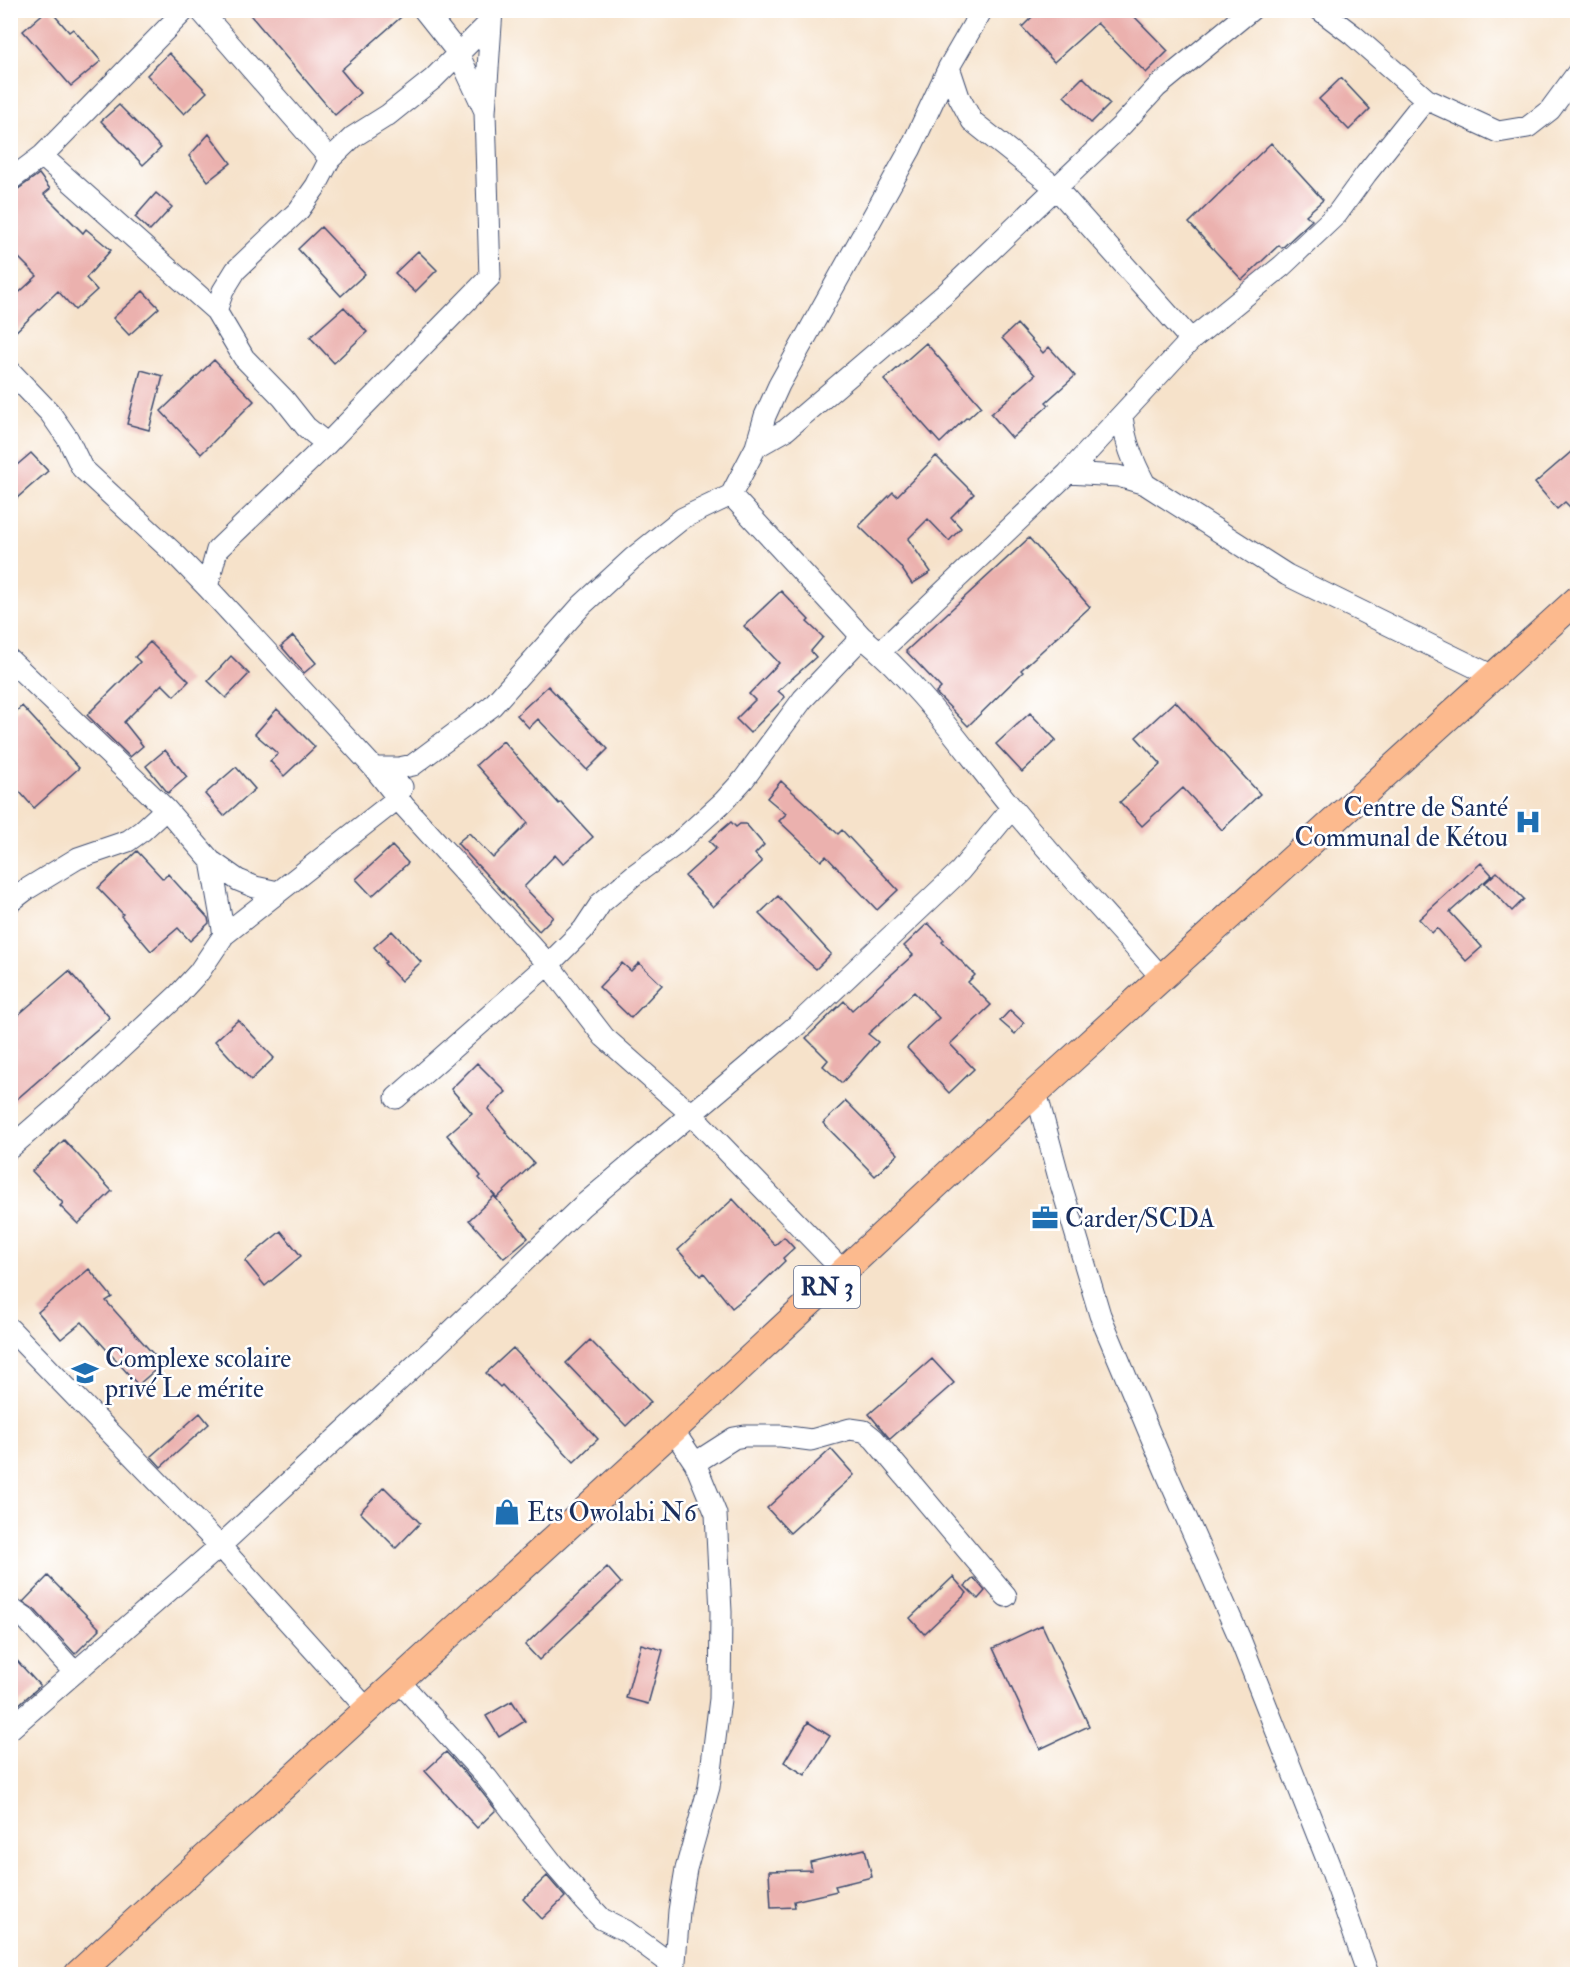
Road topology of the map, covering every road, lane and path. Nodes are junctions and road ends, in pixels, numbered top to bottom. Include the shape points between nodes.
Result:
1 (185, 10) edge
2 (200, 10) edge
3 (424, 10) edge
4 (982, 10) edge
5 (1251, 10) edge
6 (1320, 10) edge
7 (492, 16) edge
8 (458, 53) junction
9 (949, 67) junction
10 (1578, 72) edge
11 (1426, 99) junction
12 (485, 112) junction
13 (42, 156) junction
14 (330, 159) junction
15 (10, 180) edge
16 (1056, 188) junction
17 (216, 311) junction
18 (1191, 340) junction
19 (10, 371) edge
20 (1122, 416) junction
21 (306, 427) junction
22 (327, 444) junction
23 (756, 447) junction
24 (306, 463) junction
25 (1068, 473) junction
26 (1145, 484) junction
27 (731, 495) junction
28 (217, 550) junction
29 (178, 557) junction
30 (207, 587) junction
31 (1578, 599) edge
32 (862, 637) junction
33 (880, 652) junction
34 (10, 660) edge
35 (1492, 676) junction
36 (413, 765) junction
37 (374, 768) junction
38 (397, 799) junction
39 (166, 808) junction
40 (1012, 808) junction
41 (212, 861) junction
42 (278, 892) junction
43 (10, 902) edge
44 (224, 935) junction
45 (548, 964) junction
46 (1162, 978) junction
47 (1036, 1092) junction
48 (396, 1098) dead end
49 (691, 1114) junction
50 (10, 1148) edge
51 (844, 1272) junction
52 (10, 1329) edge
53 (673, 1430) junction
54 (695, 1463) junction
55 (220, 1546) junction
56 (1006, 1596) dead end
57 (10, 1608) edge
58 (74, 1672) junction
59 (398, 1680) junction
60 (367, 1709) junction
61 (10, 1729) edge
62 (674, 1971) edge
63 (78, 1974) edge
64 (1368, 1974) edge

1 - 13 street
2 - 14 street
3 - 8 street
4 - 9 street
5 - 16 street via 1157,87
6 - 11 street
7 - 8 street
7 - 12 street
8 - 12 street
8 - 14 street via 433,79 353,137
9 - 16 street via 972,121
9 - 23 street via 910,150 779,385
10 - 11 street via 1550,110 1528,127 1498,132
11 - 18 street via 1337,214 1282,266
12 - 22 street via 490,277
13 - 15 street
13 - 17 street
14 - 17 street via 299,210 236,270
16 - 18 street
16 - 23 street via 944,295 786,430
17 - 21 street via 244,358
18 - 20 street
19 - 29 street via 50,413 82,468
20 - 25 street
20 - 26 street via 1130,456
21 - 22 street
21 - 24 street
22 - 24 street
23 - 27 street
24 - 28 street
25 - 26 street via 1118,476
25 - 33 street
26 - 35 street via 1287,575
27 - 32 street
27 - 36 street via 683,518 633,558 582,605 492,706
28 - 29 street
28 - 30 street
29 - 30 street
30 - 37 street
31 - 35 main road, RN 3
32 - 33 street
32 - 45 street via 803,699 723,802 601,903 582,930
33 - 40 street via 935,712
34 - 39 street
35 - 46 main road, RN 3
36 - 37 street
36 - 38 street
37 - 38 street
38 - 42 street
38 - 45 street
39 - 41 street
39 - 43 street via 128,841 78,858
40 - 46 street
40 - 49 street via 960,871 797,1025
41 - 42 street via 237,880
41 - 44 street
42 - 44 street
44 - 50 street via 177,996
45 - 48 street
45 - 49 street via 604,1036
46 - 47 main road, RN 3
47 - 51 main road, RN 3
47 - 64 street via 1100,1315 1240,1639
49 - 51 street
49 - 55 street via 582,1206
51 - 53 main road, RN 3
52 - 55 street
53 - 54 street
53 - 59 main road, RN 3
54 - 56 street via 734,1438 781,1436 811,1440 850,1429 864,1431
54 - 62 street via 716,1514 720,1700 710,1787 686,1869
55 - 58 street
55 - 60 street
57 - 58 street via 26,1619
58 - 61 street
59 - 60 main road, RN 3
59 - 62 street via 488,1778 553,1864 602,1919 626,1931
60 - 63 main road, RN 3

